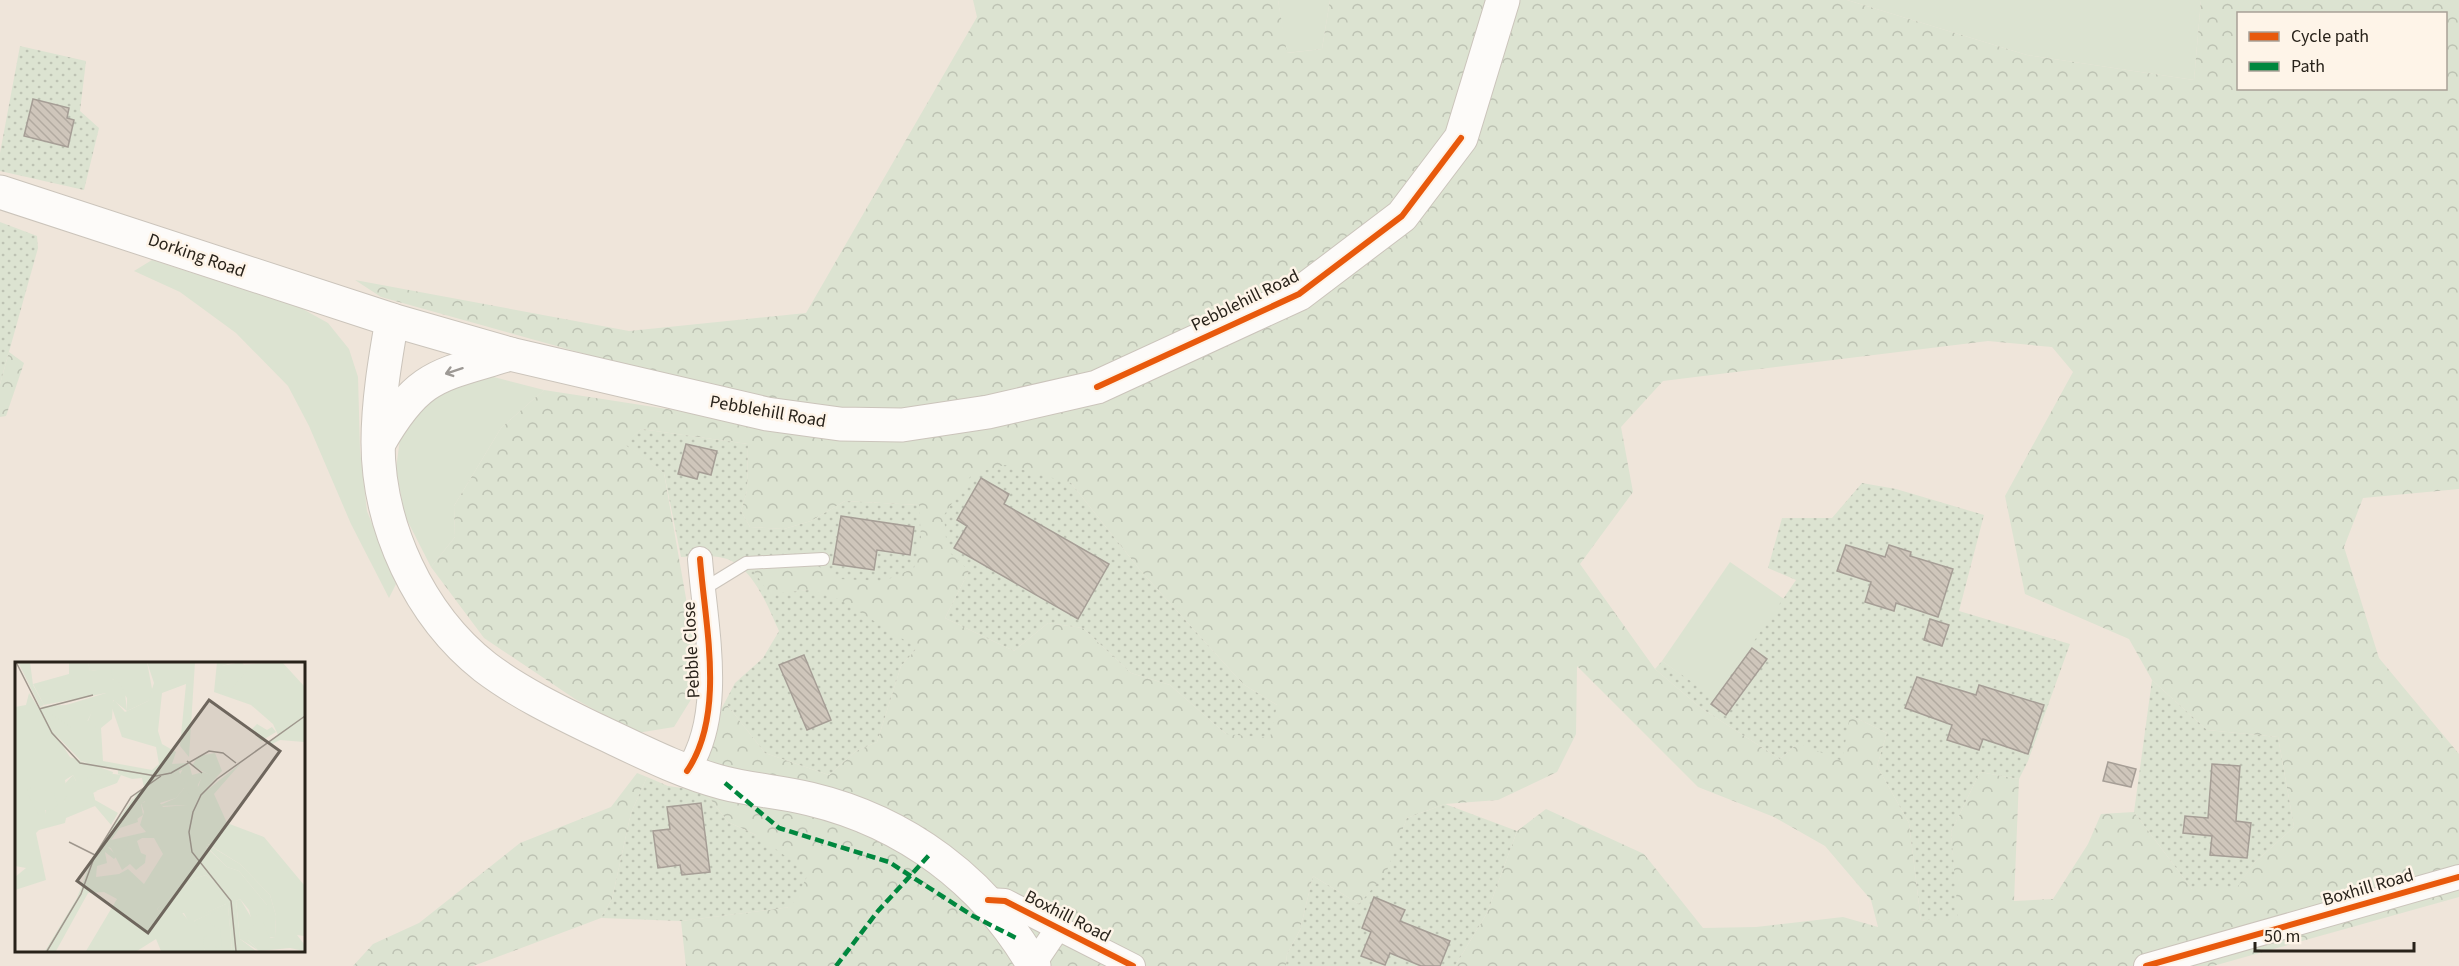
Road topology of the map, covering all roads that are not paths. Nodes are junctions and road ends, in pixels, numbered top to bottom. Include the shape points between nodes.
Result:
1 (1503, 0) edge
2 (0, 192) edge
3 (392, 320) junction
4 (510, 354) junction
5 (378, 444) junction
6 (700, 559) dead end
7 (823, 559) dead end
8 (702, 590) junction
9 (687, 771) junction
10 (2459, 877) edge
11 (988, 900) junction
12 (1058, 928) junction
13 (1033, 966) edge
14 (1133, 966) edge
15 (2146, 966) edge

1 - 4 main road, Pebblehill Road via 1461,138 1402,216 1299,294 1097,387 988,412 902,425 840,424 767,414
2 - 3 main road, Dorking Road
3 - 4 main road, Pebblehill Road
3 - 5 main road
4 -> 5 main road via 426,382 399,411
5 - 9 main road via 385,500 399,550 422,595 450,633 520,691
6 - 8 street, Pebble Close
7 - 8 lane via 746,563
8 - 9 street, Pebble Close via 711,678 707,731
9 - 11 main road via 725,783 811,799 860,815 931,853
10 - 15 street, Boxhill Road
11 - 12 street, Boxhill Road via 1005,901
11 - 13 main road
12 - 13 street, Boxhill Road
12 - 14 street, Boxhill Road

